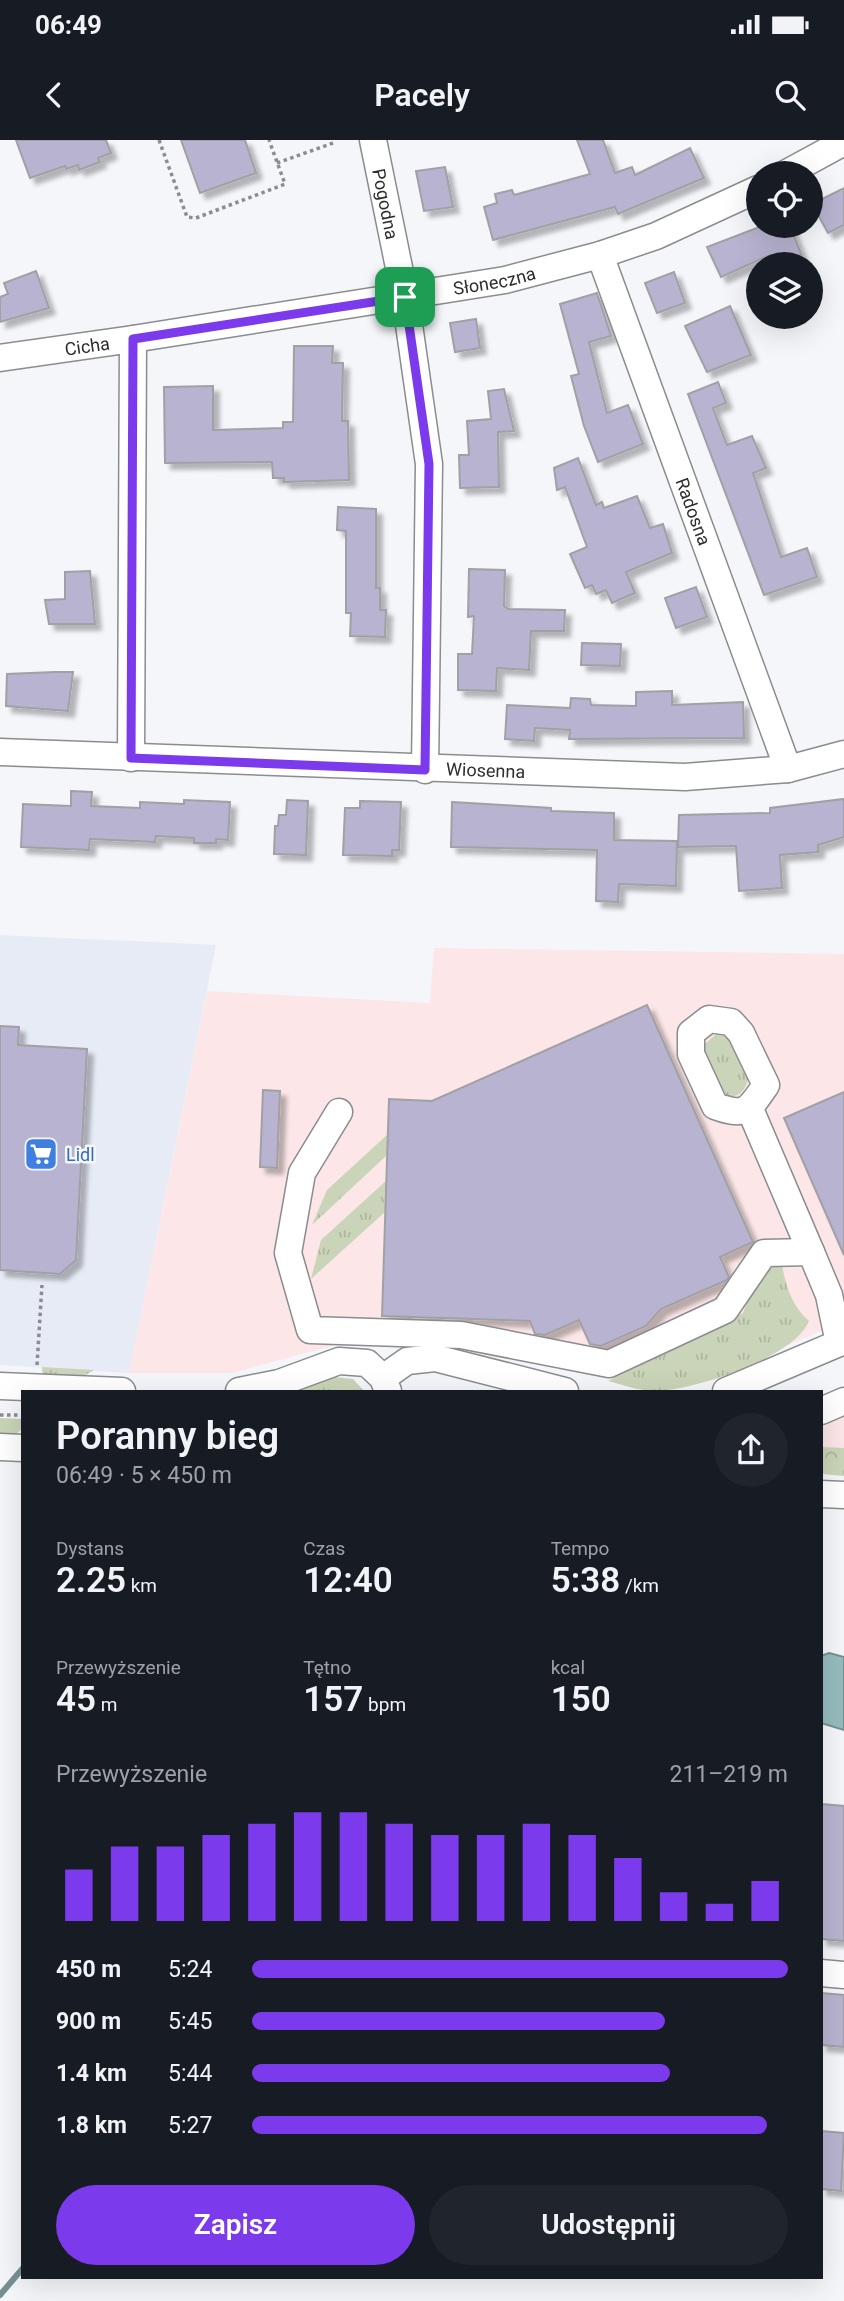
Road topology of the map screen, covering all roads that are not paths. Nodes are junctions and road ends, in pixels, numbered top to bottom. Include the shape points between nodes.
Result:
1 (373, 140) edge
2 (844, 142) edge
3 (809, 161) edge
4 (746, 195) edge
5 (600, 255) junction
6 (405, 297) junction
7 (133, 339) junction
8 (0, 358) edge
9 (0, 752) edge
10 (844, 754) edge
11 (131, 758) junction
12 (788, 769) junction
13 (425, 770) junction
14 (750, 1109) dead end
15 (339, 1112) dead end
16 (811, 1252) junction
17 (842, 1342) edge
18 (385, 1385) edge
19 (0, 1386) edge
20 (93, 1390) edge
21 (243, 1390) edge
22 (561, 1390) edge
23 (728, 1390) edge
24 (844, 1401) edge
25 (823, 1410) edge
26 (0, 1447) edge
27 (21, 1448) edge
28 (823, 1493) edge
29 (844, 1495) edge
30 (823, 1973) edge
31 (844, 1975) edge

1 - 6 street, Pogodna
2 - 3 street
4 - 5 street, Słoneczna via 656,236
5 - 6 street, Słoneczna via 505,280
5 - 12 street, Radosna
6 - 7 street, Słoneczna
6 - 13 street, Pogodna via 429,464
7 - 8 street, Cicha
7 - 11 street, Cicha
9 - 11 street, Wiosenna
10 - 12 street, Wiosenna
11 - 13 street, Wiosenna
12 - 13 street, Wiosenna via 685,777
14 - 16 street
15 - 16 street via 302,1173 288,1252 310,1330 461,1335 609,1364 725,1310 764,1253
16 - 17 street
17 - 23 street
18 - 21 street via 367,1363 339,1361
18 - 22 street via 407,1361 435,1358
19 - 20 street
24 - 25 street
26 - 27 street
28 - 29 street
30 - 31 street

